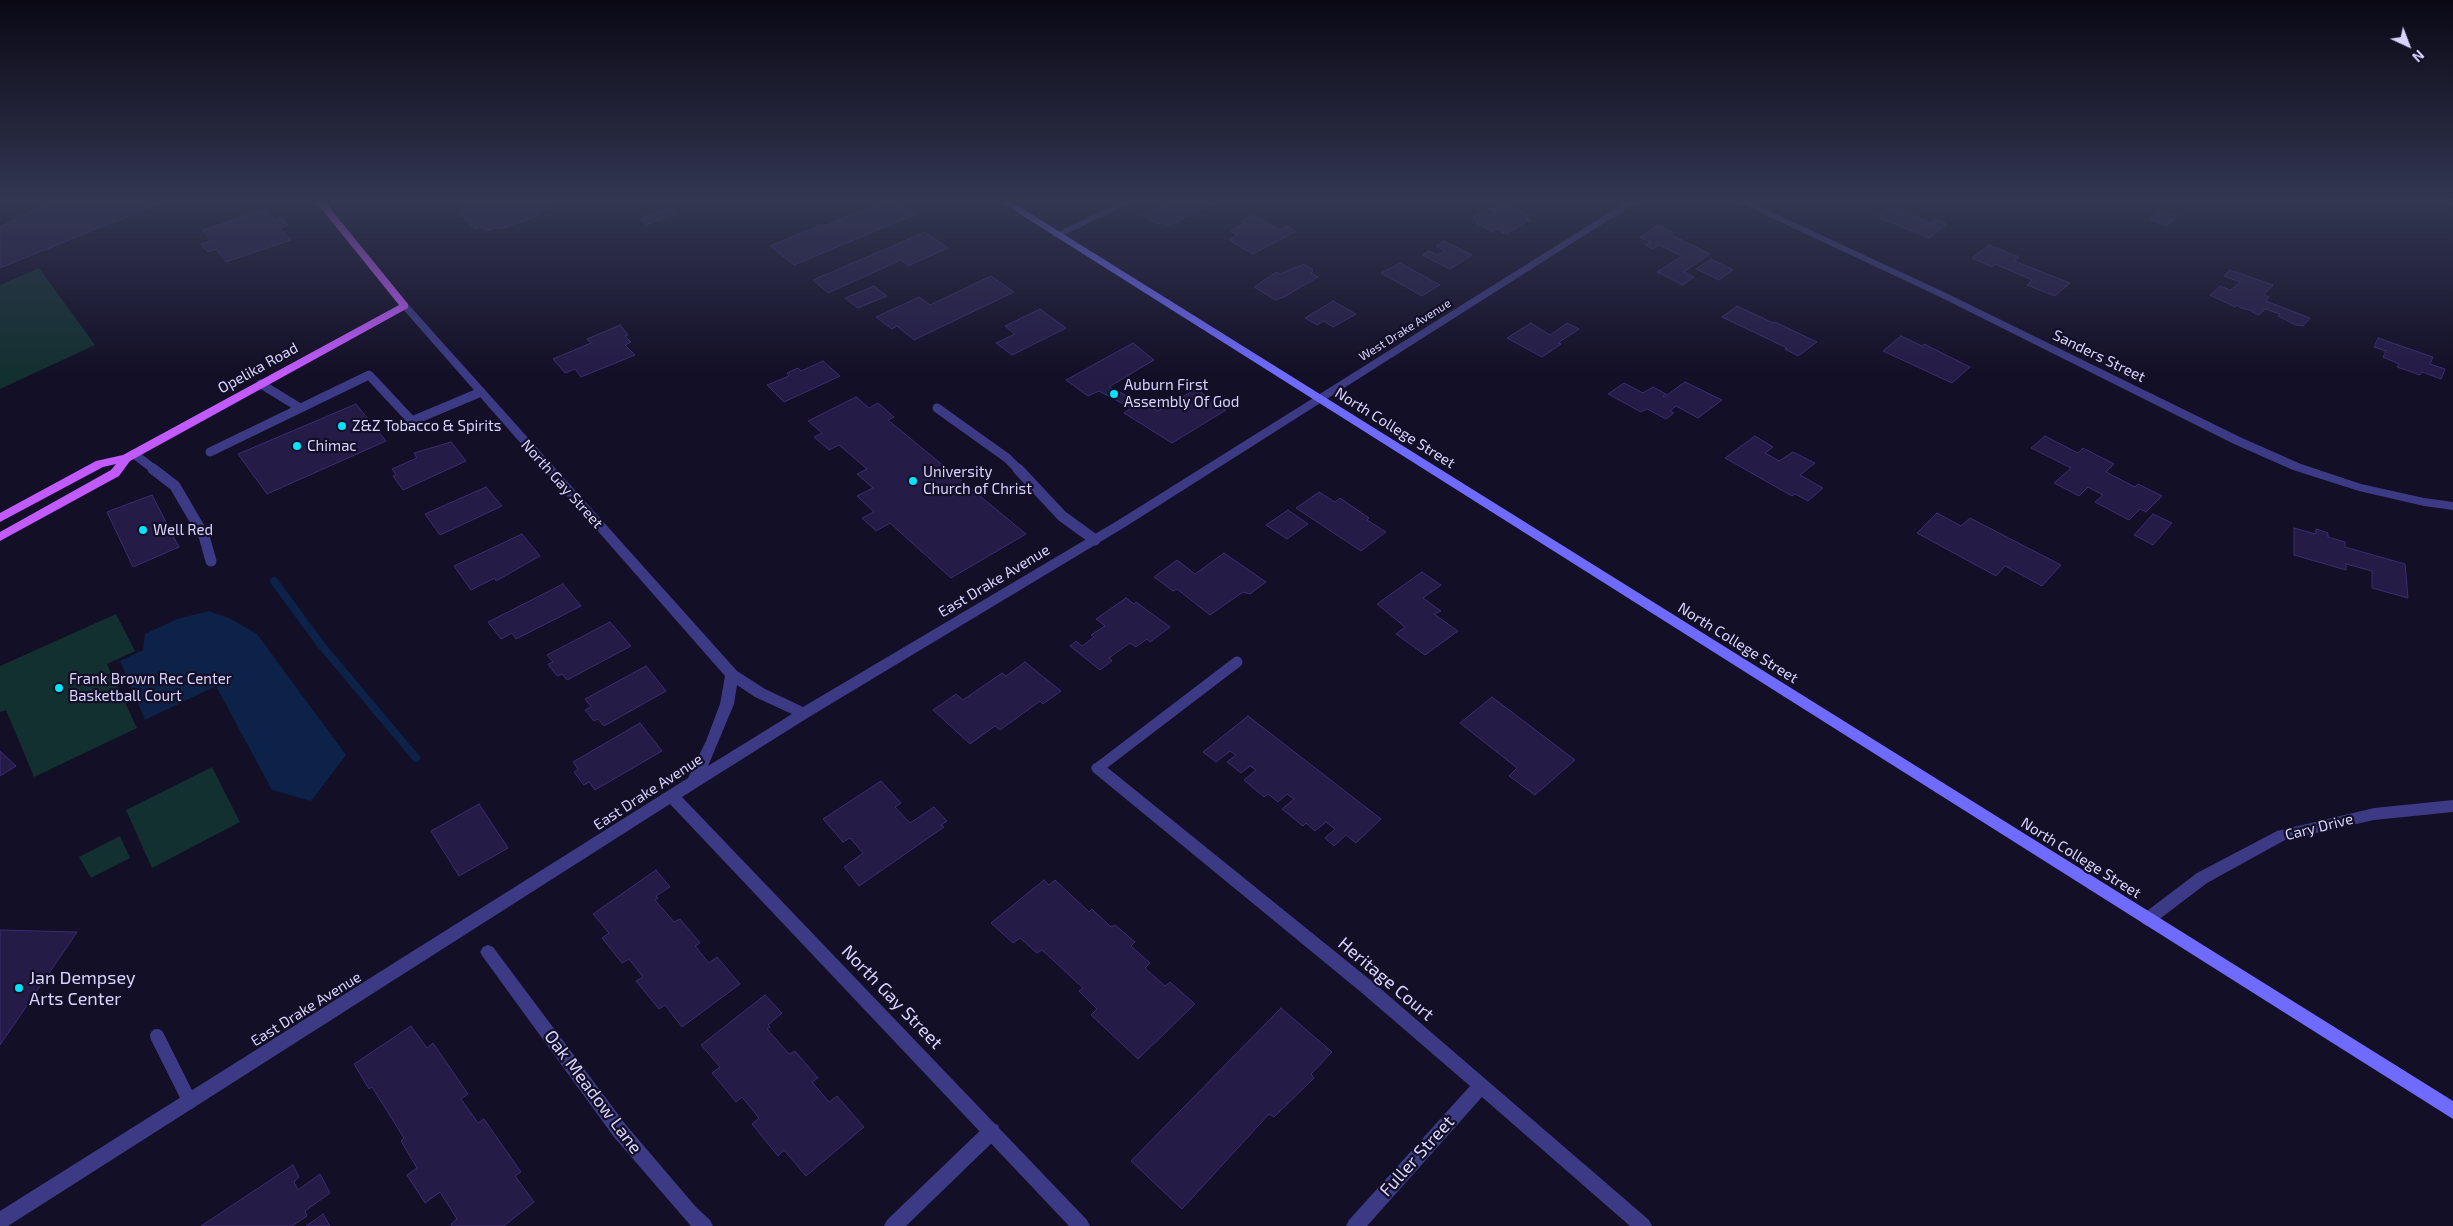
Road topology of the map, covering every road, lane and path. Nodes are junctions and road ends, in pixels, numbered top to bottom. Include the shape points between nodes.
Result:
1 (367, 259) edge
2 (1095, 259) edge
3 (1542, 259) edge
4 (1866, 259) edge
5 (405, 306) junction
6 (261, 384) junction
7 (481, 392) junction
8 (1318, 400) junction
9 (300, 408) junction
10 (936, 408) dead end
11 (210, 452) dead end
12 (130, 456) junction
13 (2453, 506) edge
14 (0, 518) edge
15 (0, 538) edge
16 (1095, 540) junction
17 (211, 561) dead end
18 (1238, 662) dead end
19 (732, 675) junction
20 (804, 713) junction
21 (1098, 768) joint
22 (693, 782) junction
23 (672, 796) junction
24 (2453, 806) edge
25 (2148, 919) junction
26 (488, 952) dead end
27 (157, 1036) dead end
28 (1480, 1087) junction
29 (190, 1102) junction
30 (2453, 1112) edge
31 (992, 1131) junction
32 (0, 1221) edge
33 (704, 1226) edge
34 (893, 1226) edge
35 (1081, 1226) edge
36 (1355, 1226) edge
37 (1643, 1226) edge

1 - 5 main road, North Gay Street
2 - 8 main road, North College Street
3 - 8 street, West Drake Avenue
4 - 13 street, Sanders Street via 2238,442 2297,467 2359,487
5 - 6 main road, Opelika Road
5 - 7 street, North Gay Street
6 - 9 lane
6 - 12 main road, Opelika Road
7 - 9 lane via 412,421 369,375
7 - 19 street, North Gay Street
8 - 16 street, East Drake Avenue
8 - 25 main road, North College Street
9 - 11 lane
10 - 16 lane via 1007,458 1062,516
12 - 14 main road, Opelika Road via 100,464
12 - 15 main road, Opelika Road via 115,473
12 - 17 lane via 175,486 204,536
16 - 20 street, East Drake Avenue
18 - 21 lane
19 - 20 street, North Gay Street via 760,693
19 - 22 street via 724,714
20 - 22 street, East Drake Avenue
21 - 28 street, Heritage Court via 1360,981
22 - 23 street, East Drake Avenue
23 - 29 street, East Drake Avenue
23 - 31 street, North Gay Street
24 - 25 street, Cary Drive via 2374,814 2282,835 2202,878
25 - 30 main road, North College Street
26 - 33 street, Oak Meadow Lane via 620,1131
27 - 29 lane
28 - 36 street, Fuller Street
28 - 37 street, Heritage Court
29 - 32 street, East Drake Avenue
31 - 34 street
31 - 35 street, North Gay Street

